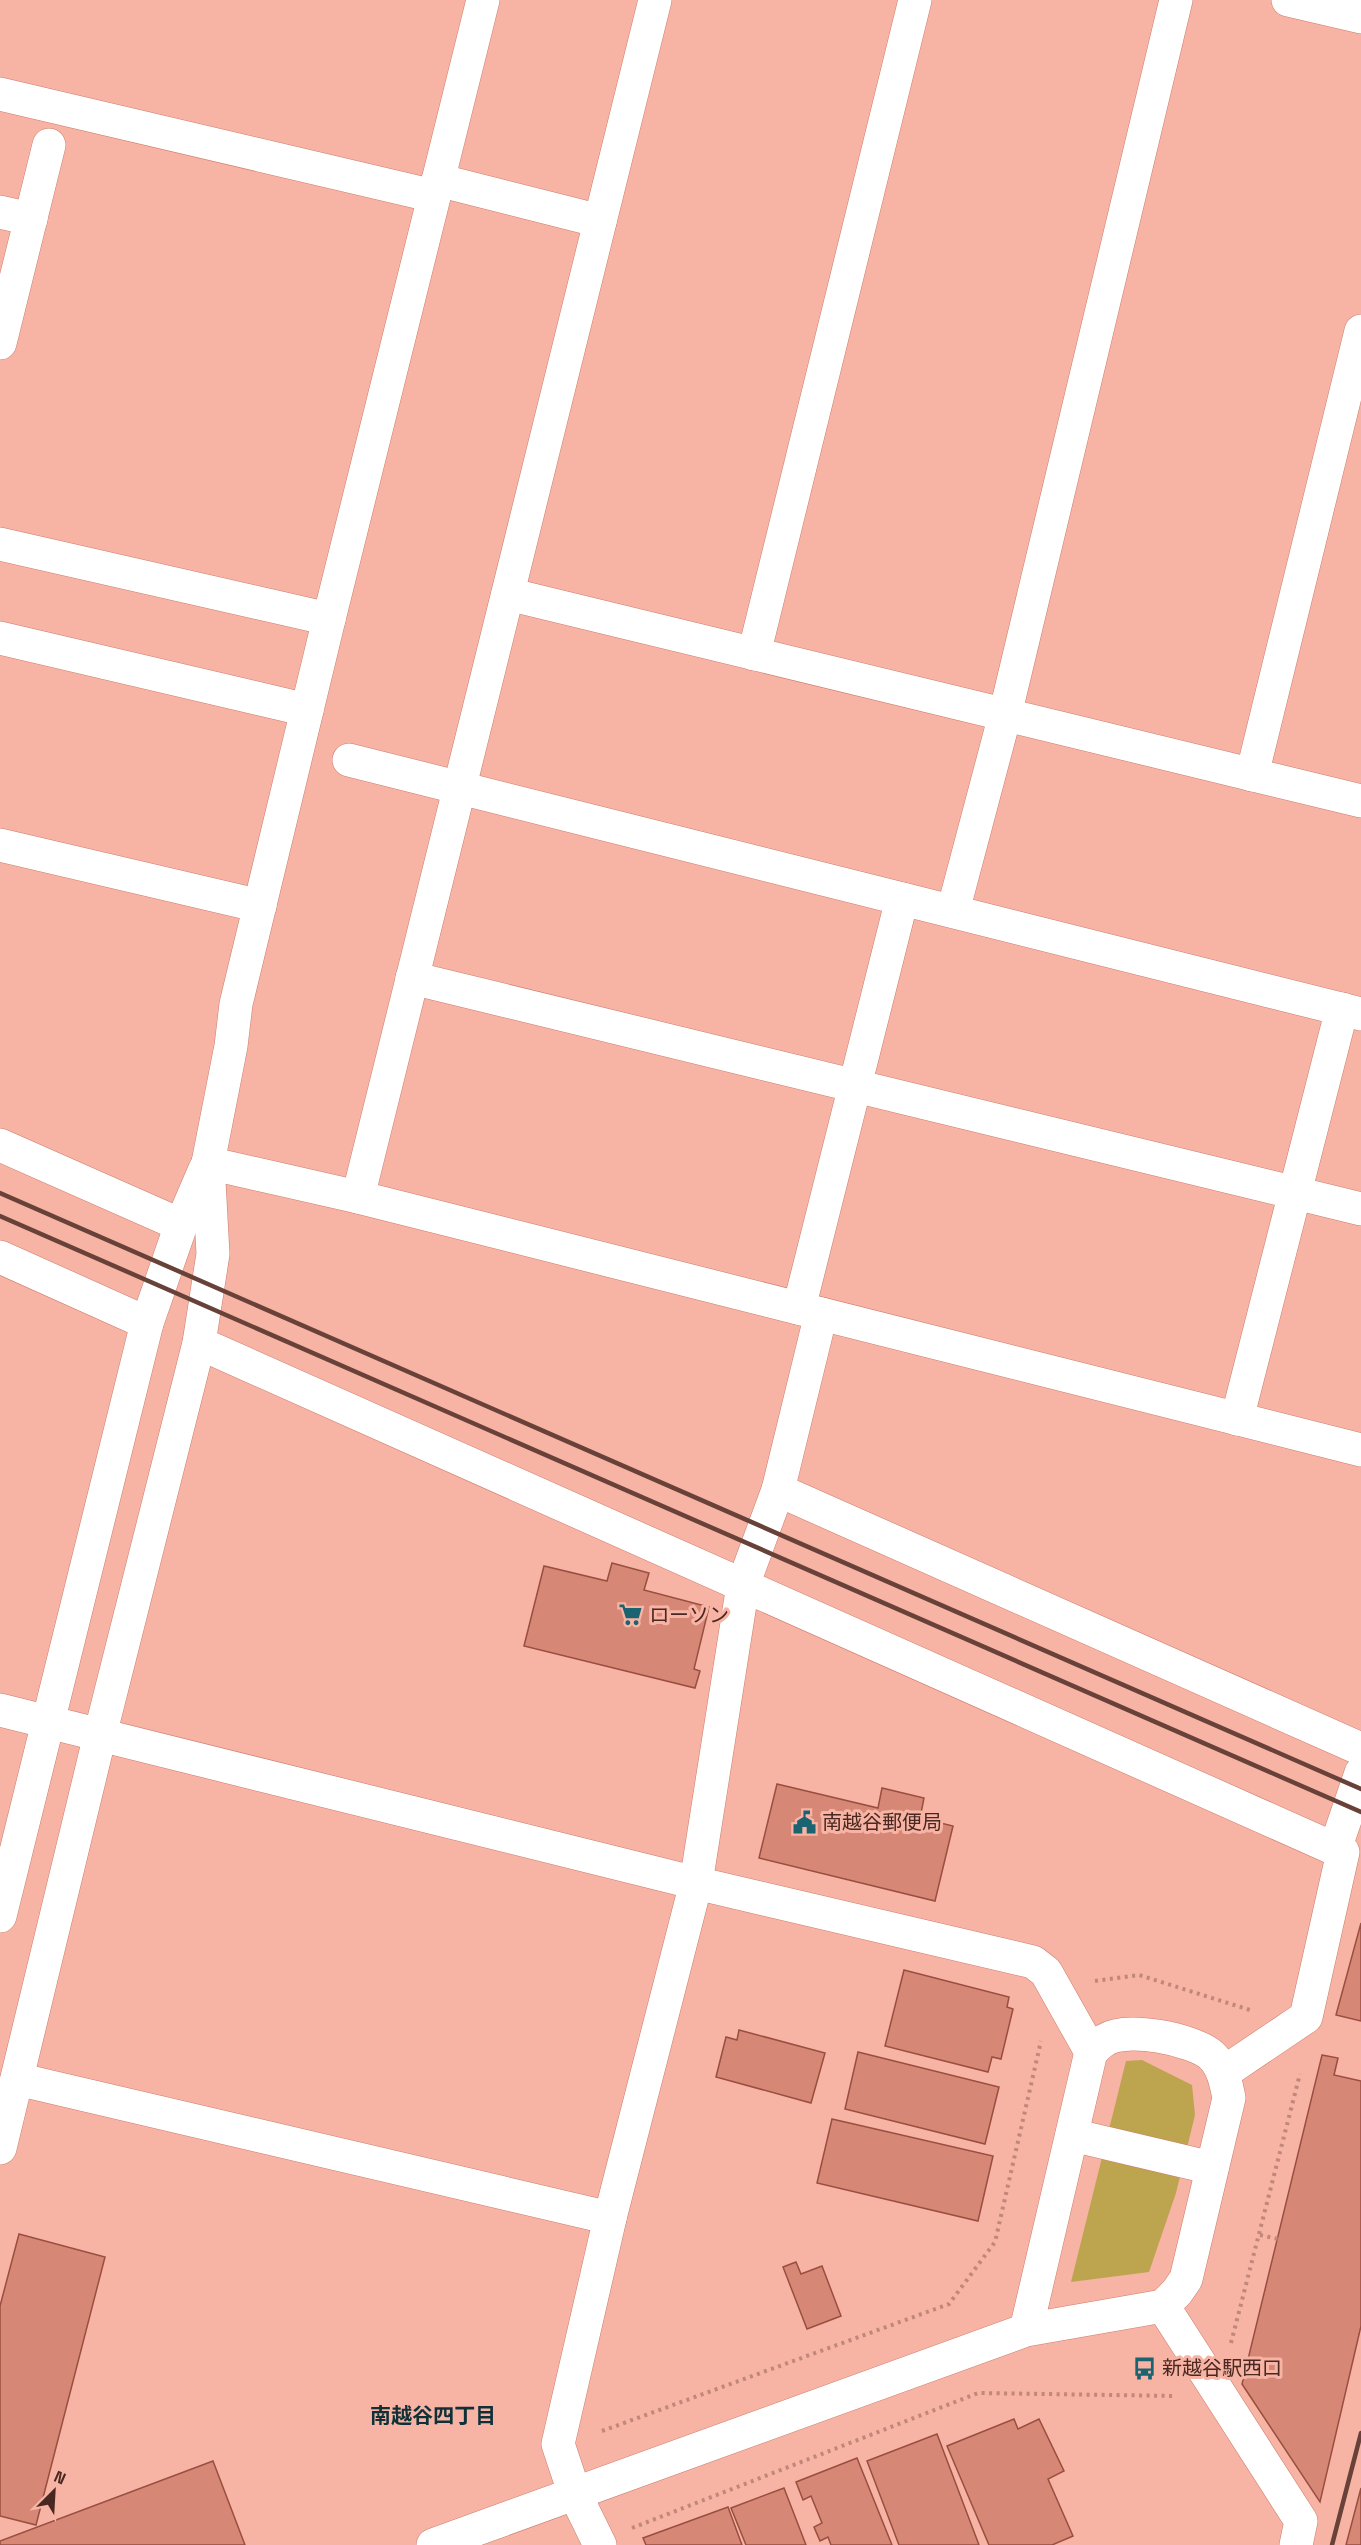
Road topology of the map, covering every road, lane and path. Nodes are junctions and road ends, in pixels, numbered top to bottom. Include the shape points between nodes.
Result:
1 (483, 0) edge
2 (655, 0) edge
3 (915, 0) edge
4 (1176, 0) edge
5 (1288, 0) edge
6 (1361, 17) edge
7 (0, 94) edge
8 (49, 146) dead end
9 (436, 188) junction
10 (15, 215) edge
11 (600, 221) junction
12 (1361, 332) edge
13 (0, 343) edge
14 (0, 544) edge
15 (508, 594) junction
16 (329, 619) junction
17 (0, 638) edge
18 (754, 654) junction
19 (307, 710) junction
20 (1005, 715) junction
21 (349, 760) dead end
22 (1252, 775) junction
23 (459, 788) junction
24 (1361, 801) edge
25 (0, 845) edge
26 (902, 899) junction
27 (260, 906) junction
28 (953, 911) junction
29 (412, 978) junction
30 (1351, 1011) edge
31 (855, 1086) junction
32 (0, 1145) edge
33 (208, 1162) junction
34 (1295, 1193) junction
35 (358, 1197) junction
36 (1361, 1209) edge
37 (181, 1225) junction
38 (0, 1257) edge
39 (810, 1311) junction
40 (147, 1323) junction
41 (199, 1343) junction
42 (1238, 1419) junction
43 (1361, 1450) edge
44 (778, 1490) junction
45 (742, 1585) junction
46 (0, 1710) edge
47 (49, 1723) junction
48 (100, 1735) junction
49 (1361, 1749) edge
50 (1361, 1773) edge
51 (1335, 1848) junction
52 (696, 1883) junction
53 (0, 1916) edge
54 (1093, 1982) dead end
55 (1256, 2012) dead end
56 (1041, 2040) dead end
57 (1091, 2052) junction
58 (1223, 2073) junction
59 (1300, 2074) dead end
60 (17, 2079) junction
61 (1072, 2135) junction
62 (0, 2148) edge
63 (1212, 2168) junction
64 (610, 2218) junction
65 (1260, 2235) junction
66 (1278, 2239) dead end
67 (1163, 2306) junction
68 (1026, 2330) junction
69 (1230, 2348) dead end
70 (1185, 2396) dead end
71 (602, 2431) dead end
72 (574, 2492) junction
73 (630, 2529) dead end
74 (433, 2545) edge
75 (600, 2545) edge
76 (1296, 2545) edge

1 - 9 street
2 - 11 street
3 - 18 street
4 - 20 street
5 - 6 street
7 - 9 street
8 - 10 street
9 - 11 street
9 - 16 street
10 - 13 street
11 - 15 street
12 - 22 street
14 - 16 street
15 - 18 street
15 - 23 street
16 - 19 street
17 - 19 street
18 - 20 street
19 - 27 street
20 - 22 street
20 - 28 street
21 - 23 street
22 - 24 street
23 - 26 street
23 - 29 street
25 - 27 street
26 - 28 street
26 - 31 street
27 - 33 street via 236,1004
28 - 30 street
29 - 31 street
29 - 35 street
30 - 34 street
31 - 34 street
31 - 39 street
32 - 37 street
33 - 35 street
33 - 37 street
33 - 41 street via 213,1254
34 - 36 street
34 - 42 street
35 - 39 street
37 - 40 street
38 - 40 street
39 - 42 street
39 - 44 street
40 - 47 street
41 - 45 street
41 - 48 street
42 - 43 street
44 - 45 street
44 - 49 street
45 - 51 street
45 - 52 street
46 - 47 street
47 - 48 street
47 - 53 street
48 - 52 street
48 - 60 street
50 - 51 street
51 - 58 street via 1343,1852 1306,2017
52 - 57 street via 1033,1962 1046,1972
52 - 64 street
54 - 55 path via 1139,1976
56 - 71 path via 995,2242 949,2304
57 - 58 street via 1106,2039 1131,2032 1193,2044 1212,2056
57 - 61 street
58 - 63 street via 1229,2098
59 - 65 path
60 - 62 street
60 - 64 street
61 - 63 street
61 - 68 street
63 - 67 street via 1186,2279
64 - 72 street via 558,2444
65 - 66 path
65 - 69 path
67 - 68 street
67 - 76 street via 1301,2521
68 - 72 street
70 - 73 path via 978,2393
72 - 74 street
72 - 75 street

